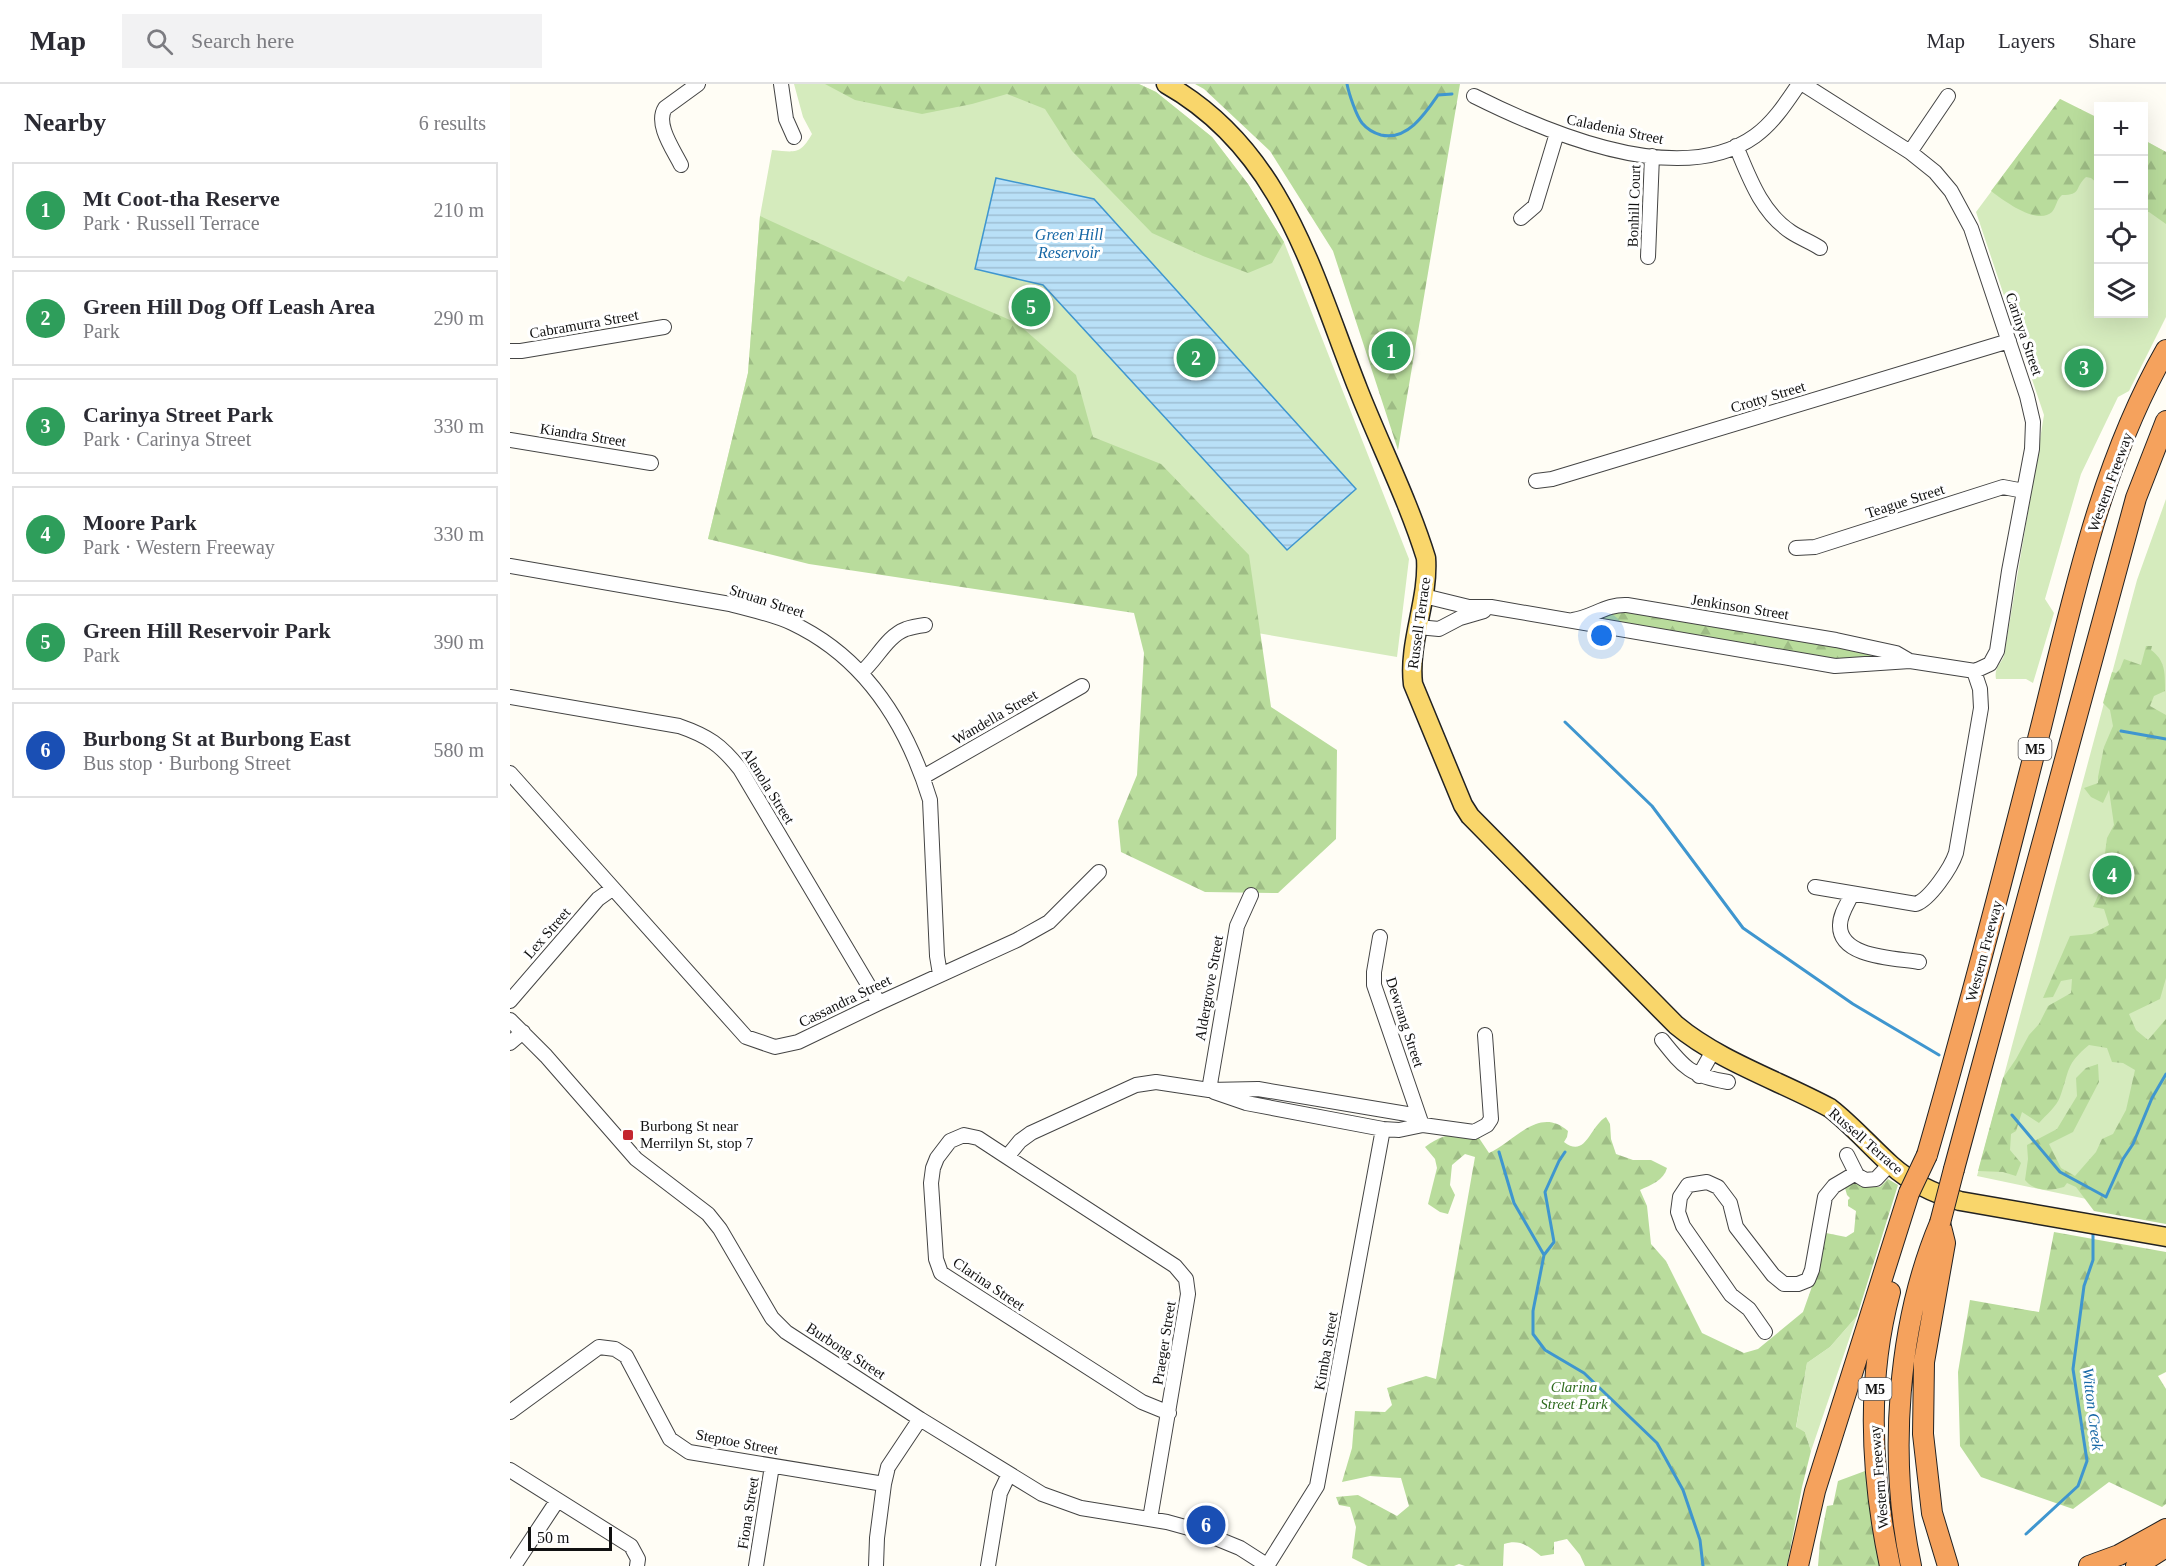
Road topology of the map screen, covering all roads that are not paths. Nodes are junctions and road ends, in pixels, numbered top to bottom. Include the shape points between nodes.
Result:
1 (698, 84) edge
2 (781, 84) edge
3 (1166, 84) edge
4 (1801, 84) edge
5 (1474, 96) dead end
6 (1948, 96) dead end
7 (1557, 133) junction
8 (794, 137) dead end
9 (1736, 146) junction
10 (1910, 152) junction
11 (1652, 156) junction
12 (681, 165) dead end
13 (1521, 218) dead end
14 (1820, 248) dead end
15 (1648, 257) dead end
16 (664, 327) dead end
17 (2009, 341) junction
18 (2166, 350) edge
19 (510, 351) edge
20 (2166, 421) edge
21 (510, 440) edge
22 (651, 463) dead end
23 (1536, 481) dead end
24 (2024, 491) junction
25 (1797, 548) dead end
26 (510, 566) edge
27 (1424, 596) junction
28 (1507, 610) junction
29 (1565, 620) junction
30 (925, 625) dead end
31 (1418, 627) junction
32 (1910, 661) junction
33 (1978, 670) junction
34 (862, 672) junction
35 (1082, 686) dead end
36 (510, 697) edge
37 (510, 773) edge
38 (923, 777) junction
39 (1098, 872) dead end
40 (1815, 887) dead end
41 (612, 889) junction
42 (1852, 894) junction
43 (1251, 895) dead end
44 (1380, 938) dead end
45 (1919, 962) dead end
46 (940, 974) junction
47 (510, 1001) edge
48 (879, 1003) junction
49 (510, 1020) edge
50 (523, 1032) junction
51 (1485, 1035) dead end
52 (1662, 1040) dead end
53 (510, 1043) edge
54 (1713, 1051) junction
55 (1699, 1076) junction
56 (1728, 1082) dead end
57 (1209, 1090) junction
58 (1421, 1121) junction
59 (1383, 1129) junction
60 (1847, 1155) dead end
61 (1007, 1158) junction
62 (1890, 1164) junction
63 (1856, 1173) junction
64 (1907, 1214) junction
65 (1940, 1223) junction
66 (2166, 1237) edge
67 (1765, 1332) dead end
68 (510, 1412) edge
69 (1169, 1413) junction
70 (920, 1419) junction
71 (772, 1466) junction
72 (510, 1470) edge
73 (1009, 1474) junction
74 (884, 1484) junction
75 (556, 1500) junction
76 (1809, 1518) junction
77 (1150, 1519) junction
78 (2166, 1529) edge
79 (877, 1532) junction
80 (2166, 1547) edge
81 (1945, 1557) edge
82 (2139, 1565) edge
83 (514, 1566) edge
84 (636, 1566) edge
85 (756, 1566) edge
86 (867, 1566) edge
87 (876, 1566) edge
88 (988, 1566) edge
89 (1268, 1566) edge
90 (1798, 1566) edge
91 (1804, 1566) edge
92 (1890, 1566) edge
93 (1911, 1566) edge
94 (1962, 1566) edge
95 (2089, 1566) edge

1 - 12 street via 662,113 661,122
2 - 8 street via 786,119
3 - 27 main road, Russell Terrace via 1202,108 1232,135 1254,159 1285,208 1421,543 1426,569
4 - 9 street, Caladenia Street via 1765,128
4 - 10 street, Carinya Street
5 - 7 street, Caladenia Street
6 - 10 street
7 - 11 street, Caladenia Street
7 - 13 street via 1535,206
9 - 11 street, Caladenia Street via 1696,158
9 - 14 street via 1756,192 1772,215 1791,232
10 - 17 street, Carinya Street via 1943,180 1964,212
11 - 15 street, Bonhill Court
16 - 19 street, Cabramurra Street
17 - 23 street, Crotty Street
17 - 24 street, Carinya Street via 2033,422
18 - 64 highway, Western Freeway / M5, bridge via 2120,450 2088,543 1983,955
20 - 65 highway, Western Freeway / M5, bridge via 2130,519
21 - 22 street, Kiandra Street
24 - 25 street, Teague Street via 2003,487 1815,547
24 - 33 street, Carinya Street via 1997,651 1991,662
26 - 34 street, Struan Street via 760,612 815,635
27 - 28 street, Jenkinson Street via 1469,607
27 - 31 main road, Russell Terrace
28 - 29 street, Jenkinson Street
28 - 31 street, Jenkinson Street via 1475,613 1437,629
29 - 32 street, Jenkinson Street via 1830,666
29 - 32 street, Jenkinson Street via 1627,605 1836,639
30 - 34 street via 904,630 892,638
31 - 54 main road, Russell Terrace via 1413,684 1470,816 1676,1025
32 - 33 street, Jenkinson Street
33 - 42 street via 1989,689 1981,708 1956,853 1947,872 1918,904
34 - 38 street, Struan Street via 894,716
35 - 38 street, Wandella Street
36 - 48 street, Alenola Street via 679,726 703,735 726,752 740,769
37 - 41 street, Cassandra Street
38 - 46 street, Struan Street via 931,810
39 - 46 street, Cassandra Street via 1048,922
40 - 42 street
41 - 47 street, Lex Street via 598,899
41 - 48 street, Cassandra Street via 746,1037 775,1047 798,1042
42 - 45 street via 1840,925 1851,946 1863,952
43 - 57 street, Aldergrove Street via 1237,926
44 - 58 street, Dewrang Street via 1374,985
46 - 48 street, Cassandra Street
49 - 50 street, Burbong Street
50 - 53 street
50 - 70 street, Burbong Street via 636,1159 708,1214 772,1318 786,1332
51 - 58 street via 1491,1116 1485,1127 1466,1132
52 - 55 street via 1682,1065
54 - 55 street
54 - 62 main road, Russell Terrace via 1830,1108
55 - 56 street
57 - 58 street via 1258,1089
57 - 59 street via 1246,1103
57 - 61 street via 1156,1082 1136,1085 1027,1136
58 - 59 street via 1403,1130
59 - 89 street, Kimba Street via 1317,1486
60 - 63 street
61 - 69 street, Praeger Street via 1183,1272 1188,1294
61 - 69 street, Clarina Street via 968,1135 952,1139 940,1153 931,1178 939,1270 1142,1402
62 - 63 street via 1872,1180 1864,1180
62 - 66 main road, Russell Terrace via 1928,1190 1960,1202
63 - 67 street via 1827,1194 1812,1270 1808,1280 1798,1284 1784,1284 1773,1275 1736,1227 1730,1203 1718,1188 1707,1182 1689,1185 1680,1197 1678,1212 1683,1226 1731,1295 1749,1309
64 - 76 highway
64 - 92 highway, Western Freeway / M5 via 1885,1312 1875,1387 1875,1464
65 - 81 highway via 1945,1243 1928,1332 1922,1396 1927,1484
65 - 93 highway, Western Freeway / M5 via 1913,1312 1900,1393 1899,1474
68 - 71 street, Steptoe Street via 599,1347 615,1349 627,1356 669,1439 689,1452
69 - 77 street, Praeger Street
70 - 73 street, Burbong Street
70 - 74 street via 888,1467
71 - 74 street, Steptoe Street
71 - 85 street, Fiona Street
72 - 75 street
73 - 77 street, Burbong Street via 1071,1506
73 - 88 street via 1000,1493
74 - 79 street
75 - 83 street
75 - 84 street via 631,1546 638,1559
76 - 90 highway
76 - 91 highway
77 - 89 street, Burbong Street via 1213,1536
78 - 95 highway via 2119,1555
79 - 86 street
79 - 87 street
80 - 82 highway
81 - 94 highway via 1956,1555

